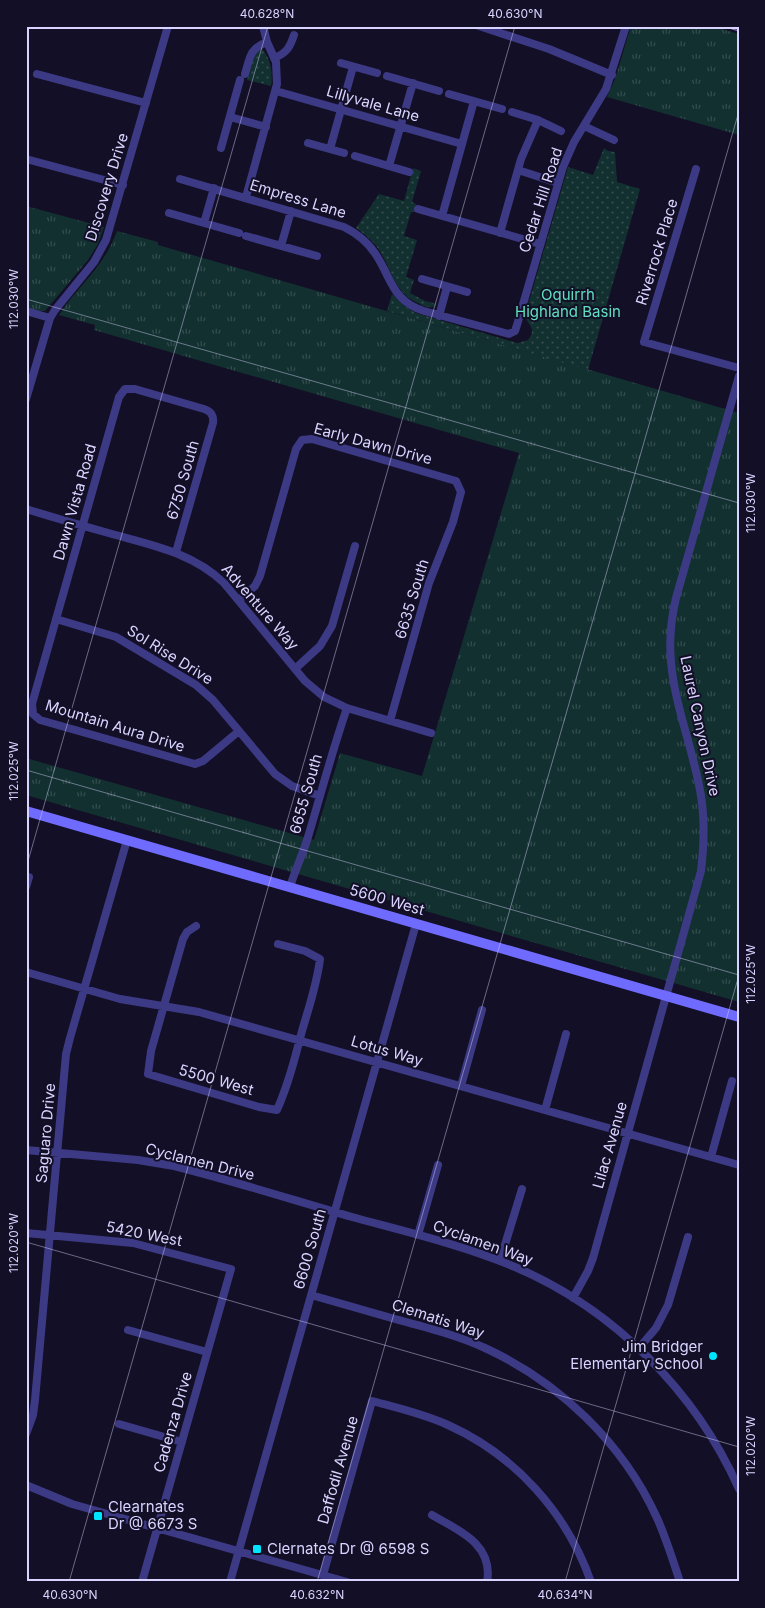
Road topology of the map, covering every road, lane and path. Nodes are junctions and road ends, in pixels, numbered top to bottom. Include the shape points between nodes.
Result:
1 (168, 26) edge
2 (263, 26) edge
3 (479, 26) edge
4 (626, 26) edge
5 (734, 26) edge
6 (739, 28) edge
7 (294, 35) dead end
8 (267, 42) junction
9 (274, 58) junction
10 (341, 63) dead end
11 (353, 66) junction
12 (377, 73) dead end
13 (37, 74) dead end
14 (612, 75) junction
15 (387, 76) dead end
16 (413, 83) junction
17 (276, 91) junction
18 (439, 91) dead end
19 (449, 94) dead end
20 (474, 101) junction
21 (146, 103) junction
22 (341, 109) junction
23 (502, 109) dead end
24 (512, 112) dead end
25 (230, 117) junction
26 (538, 120) junction
27 (400, 126) junction
28 (584, 126) junction
29 (266, 127) junction
30 (561, 131) dead end
31 (614, 140) dead end
32 (308, 143) dead end
33 (462, 144) junction
34 (221, 148) dead end
35 (330, 149) junction
36 (344, 153) dead end
37 (355, 156) dead end
38 (26, 159) edge
39 (389, 166) junction
40 (696, 169) dead end
41 (518, 170) junction
42 (409, 172) dead end
43 (180, 179) dead end
44 (558, 183) junction
45 (123, 185) junction
46 (214, 188) junction
47 (246, 197) junction
48 (418, 209) dead end
49 (291, 210) junction
50 (169, 214) dead end
51 (442, 216) junction
52 (204, 223) junction
53 (500, 233) junction
54 (540, 244) junction
55 (281, 246) junction
56 (317, 256) dead end
57 (422, 279) dead end
58 (447, 286) junction
59 (467, 292) dead end
60 (26, 311) edge
61 (439, 316) junction
62 (50, 318) junction
63 (515, 331) joint
64 (739, 368) edge
65 (739, 376) edge
66 (26, 399) edge
67 (212, 414) joint
68 (460, 485) joint
69 (26, 509) edge
70 (83, 525) junction
71 (355, 546) dead end
72 (176, 552) junction
73 (239, 600) junction
74 (56, 619) junction
75 (296, 668) junction
76 (347, 708) junction
77 (32, 714) joint
78 (390, 721) junction
79 (239, 731) junction
80 (431, 733) dead end
81 (320, 796) junction
82 (26, 811) edge
83 (127, 840) junction
84 (29, 877) dead end
85 (26, 887) edge
86 (290, 887) junction
87 (416, 924) junction
88 (196, 926) dead end
89 (278, 944) dead end
90 (26, 972) edge
91 (84, 989) junction
92 (667, 996) junction
93 (164, 1007) junction
94 (482, 1010) dead end
95 (739, 1017) edge
96 (566, 1034) dead end
97 (300, 1041) junction
98 (377, 1062) junction
99 (732, 1081) dead end
100 (461, 1086) junction
101 (545, 1110) junction
102 (628, 1134) junction
103 (26, 1150) edge
104 (58, 1153) junction
105 (711, 1157) junction
106 (438, 1165) dead end
107 (739, 1165) edge
108 (522, 1189) dead end
109 (335, 1212) junction
110 (26, 1233) edge
111 (50, 1235) junction
112 (418, 1235) junction
113 (688, 1237) dead end
114 (500, 1261) junction
115 (231, 1269) joint
116 (311, 1295) junction
117 (573, 1298) junction
118 (128, 1330) dead end
119 (638, 1348) junction
120 (207, 1352) junction
121 (119, 1424) dead end
122 (26, 1434) edge
123 (182, 1442) junction
124 (26, 1485) edge
125 (739, 1489) edge
126 (432, 1515) dead end
127 (157, 1528) junction
128 (238, 1551) junction
129 (323, 1575) junction
130 (142, 1582) edge
131 (230, 1582) edge
132 (347, 1582) edge
133 (487, 1582) edge
134 (591, 1582) edge
135 (680, 1582) edge

1 - 21 street, Discovery Drive
2 - 8 street
3 - 14 street
4 - 14 street, Cedar Hill Road
5 - 6 street
7 - 9 street via 288,51
8 - 9 street
8 - 25 street via 252,51
9 - 17 street via 278,78
10 - 11 street
11 - 12 street
11 - 22 street
13 - 21 street
14 - 28 street, Cedar Hill Road
15 - 16 street
16 - 18 street
16 - 27 street
17 - 22 street, Lillyvale Lane
17 - 29 street
19 - 20 street
20 - 23 street
20 - 33 street
21 - 45 street, Discovery Drive
22 - 27 street, Lillyvale Lane
22 - 35 street
24 - 26 street
25 - 29 street
25 - 34 street
26 - 30 street
26 - 41 street
27 - 33 street, Lillyvale Lane
27 - 39 street
28 - 31 street
28 - 44 street, Cedar Hill Road via 566,158
29 - 47 street
32 - 35 street
33 - 51 street
35 - 36 street
37 - 39 street
38 - 45 street
39 - 42 street
40 - 64 street, Riverrock Place via 644,342
41 - 44 street
41 - 53 street
43 - 46 street, Empress Lane
44 - 54 street, Cedar Hill Road
45 - 62 street, Discovery Drive via 101,252
46 - 47 street, Empress Lane
46 - 52 street
47 - 49 street, Empress Lane
48 - 51 street
49 - 55 street
49 - 61 street, Empress Lane via 356,233 375,253 394,290 403,300
50 - 52 street
51 - 53 street
52 - 55 street
53 - 54 street
54 - 63 street, Cedar Hill Road
55 - 56 street
57 - 58 street
58 - 59 street
58 - 61 street
60 - 62 street
61 - 63 street, Empress Lane via 504,334
62 - 66 street, Discovery Drive
65 - 92 street, Laurel Canyon Drive via 671,623 672,674 699,784 704,831 698,884
67 - 70 street, Dawn Vista Road via 204,408 134,388 123,390
67 - 72 street, 6750 South via 213,423
68 - 73 street, Early Dawn Drive via 452,479 312,440 302,440 296,449 260,576 255,586
68 - 78 street, 6635 South via 453,522 430,582
69 - 70 street, Adventure Way
70 - 72 street, Adventure Way
70 - 74 street, Dawn Vista Road
71 - 75 street via 332,626 320,646
72 - 73 street, Adventure Way via 210,571
73 - 75 street, Adventure Way
74 - 77 street, Dawn Vista Road
74 - 79 street, Sol Rise Drive via 111,635 133,646 205,692
75 - 76 street, Adventure Way via 318,692
76 - 78 street, Adventure Way
76 - 81 street, 6655 South
77 - 79 street, Mountain Aura Drive via 40,720 195,764
78 - 80 street, Adventure Way
79 - 81 street, Sol Rise Drive via 279,777
81 - 86 street, 6655 South
82 - 83 main road, 5600 West
83 - 86 main road, 5600 West
83 - 91 street, Saguaro Drive
84 - 85 street
86 - 87 main road, 5600 West
87 - 92 main road, 5600 West
87 - 98 street, 6600 South
88 - 93 street via 183,939
89 - 97 street via 320,959
90 - 91 street, Lotus Way
91 - 93 street, Lotus Way
91 - 104 street, Saguaro Drive via 66,1054
92 - 95 main road, 5600 West
92 - 102 street, Lilac Avenue
93 - 97 street, Lotus Way via 199,1012
93 - 97 street, 5500 West via 148,1074 259,1107 277,1110
94 - 100 street
96 - 101 street
97 - 98 street, Lotus Way
98 - 100 street, Lotus Way
98 - 109 street, 6600 South
99 - 105 street
100 - 101 street, Lotus Way
101 - 102 street, Lotus Way
102 - 105 street, Lotus Way
102 - 117 street, Lilac Avenue via 591,1265
103 - 104 street, Cyclamen Drive
104 - 109 street, Cyclamen Drive via 174,1166
104 - 111 street, Saguaro Drive
105 - 107 street, Lotus Way
106 - 112 street
108 - 114 street
109 - 112 street, Cyclamen Way
109 - 116 street, 6600 South
110 - 111 street, 5420 West
111 - 115 street, 5420 West via 133,1243
111 - 122 street, Saguaro Drive via 35,1400
112 - 114 street, Cyclamen Way
113 - 119 street via 668,1305 656,1328
114 - 117 street, Cyclamen Way
115 - 120 street, Cadenza Drive
116 - 128 street, 6600 South
116 - 135 street, Clematis Way via 467,1341 513,1363 546,1384 587,1418 631,1472 656,1517
117 - 119 street, Cyclamen Way
118 - 120 street
119 - 125 street, Cyclamen Way via 670,1380 697,1415
120 - 123 street, Cadenza Drive
121 - 123 street
123 - 127 street, Cadenza Drive
124 - 127 street via 72,1504
126 - 133 street via 478,1544 487,1562
127 - 128 street
127 - 130 street, Cadenza Drive
128 - 129 street
128 - 131 street, 6600 South
129 - 132 street
129 - 134 street, Daffodil Avenue via 372,1401 447,1425 481,1443 513,1466 556,1513 577,1548

